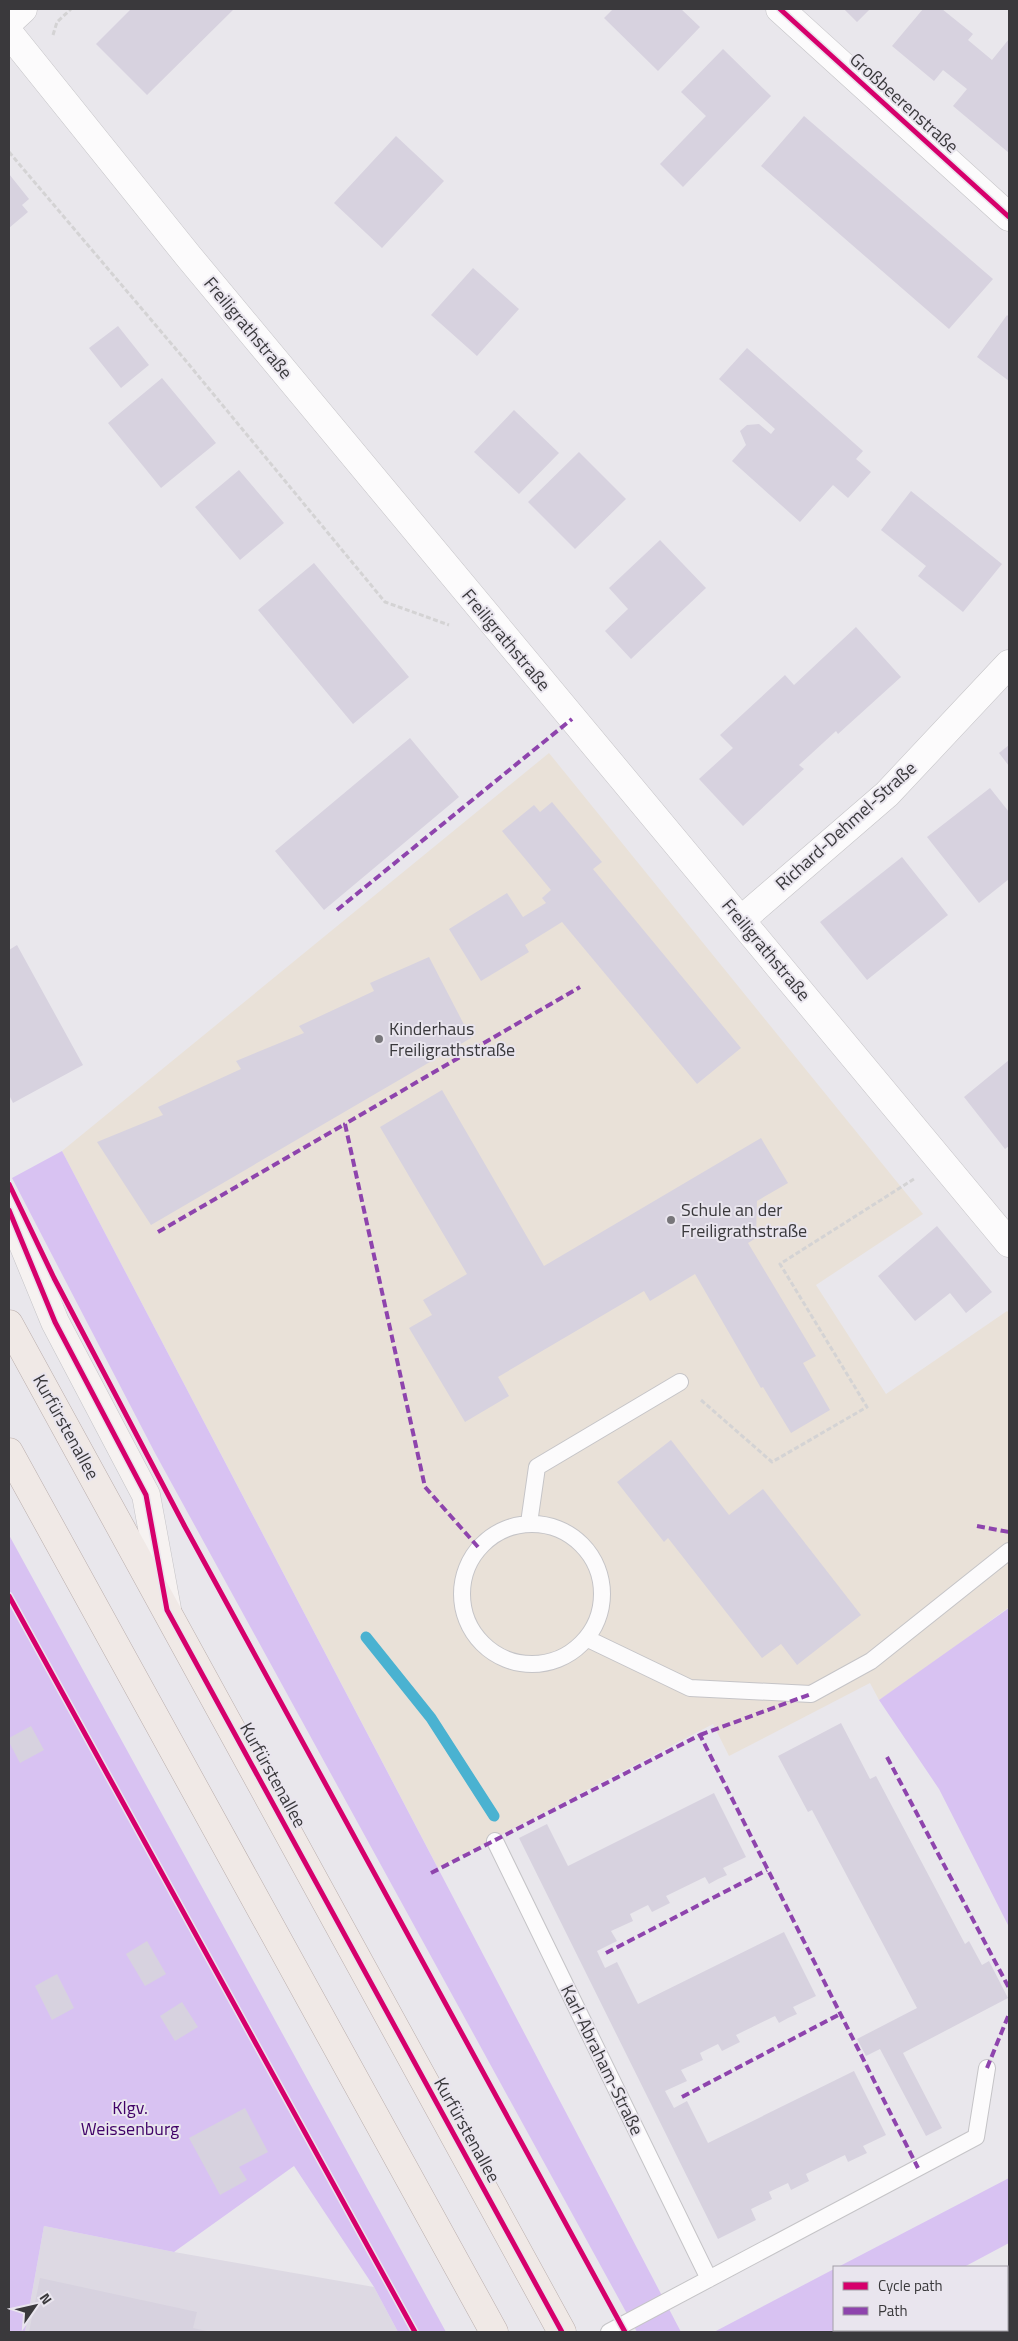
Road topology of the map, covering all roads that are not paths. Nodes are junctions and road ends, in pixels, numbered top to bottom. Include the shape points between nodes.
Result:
1 (23, 9) edge
2 (780, 9) edge
3 (9, 22) edge
4 (9, 33) edge
5 (1009, 217) edge
6 (1009, 664) edge
7 (741, 920) junction
8 (9, 1210) edge
9 (1009, 1243) edge
10 (9, 1324) edge
11 (680, 1382) road end
12 (9, 1452) edge
13 (529, 1523) junction
14 (1009, 1551) edge
15 (167, 1610) junction
16 (588, 1639) junction
17 (495, 1841) dead end
18 (987, 2068) dead end
19 (709, 2279) junction
20 (494, 2332) edge
21 (562, 2332) edge
22 (609, 2332) edge

1 - 3 street
2 - 5 street, Großbeerenstraße
4 - 7 street, Freiligrathstraße via 195,265
6 - 7 street, Richard-Dehmel-Straße via 887,794
7 - 9 street, Freiligrathstraße
8 - 15 main road, Kurfürstenallee via 55,1322 146,1495
10 - 15 main road, Kurfürstenallee
11 - 13 lane via 537,1467
12 - 20 main road
13 - 16 lane via 561,1529 586,1549 601,1577 601,1610
13 - 16 lane via 501,1530 478,1547 462,1581 464,1618 486,1649 520,1665 558,1661
14 - 16 lane via 871,1661 811,1694 690,1688
15 - 21 main road, Kurfürstenallee
17 - 19 lane, Karl-Abraham-Straße
18 - 19 lane via 976,2137
19 - 22 lane

